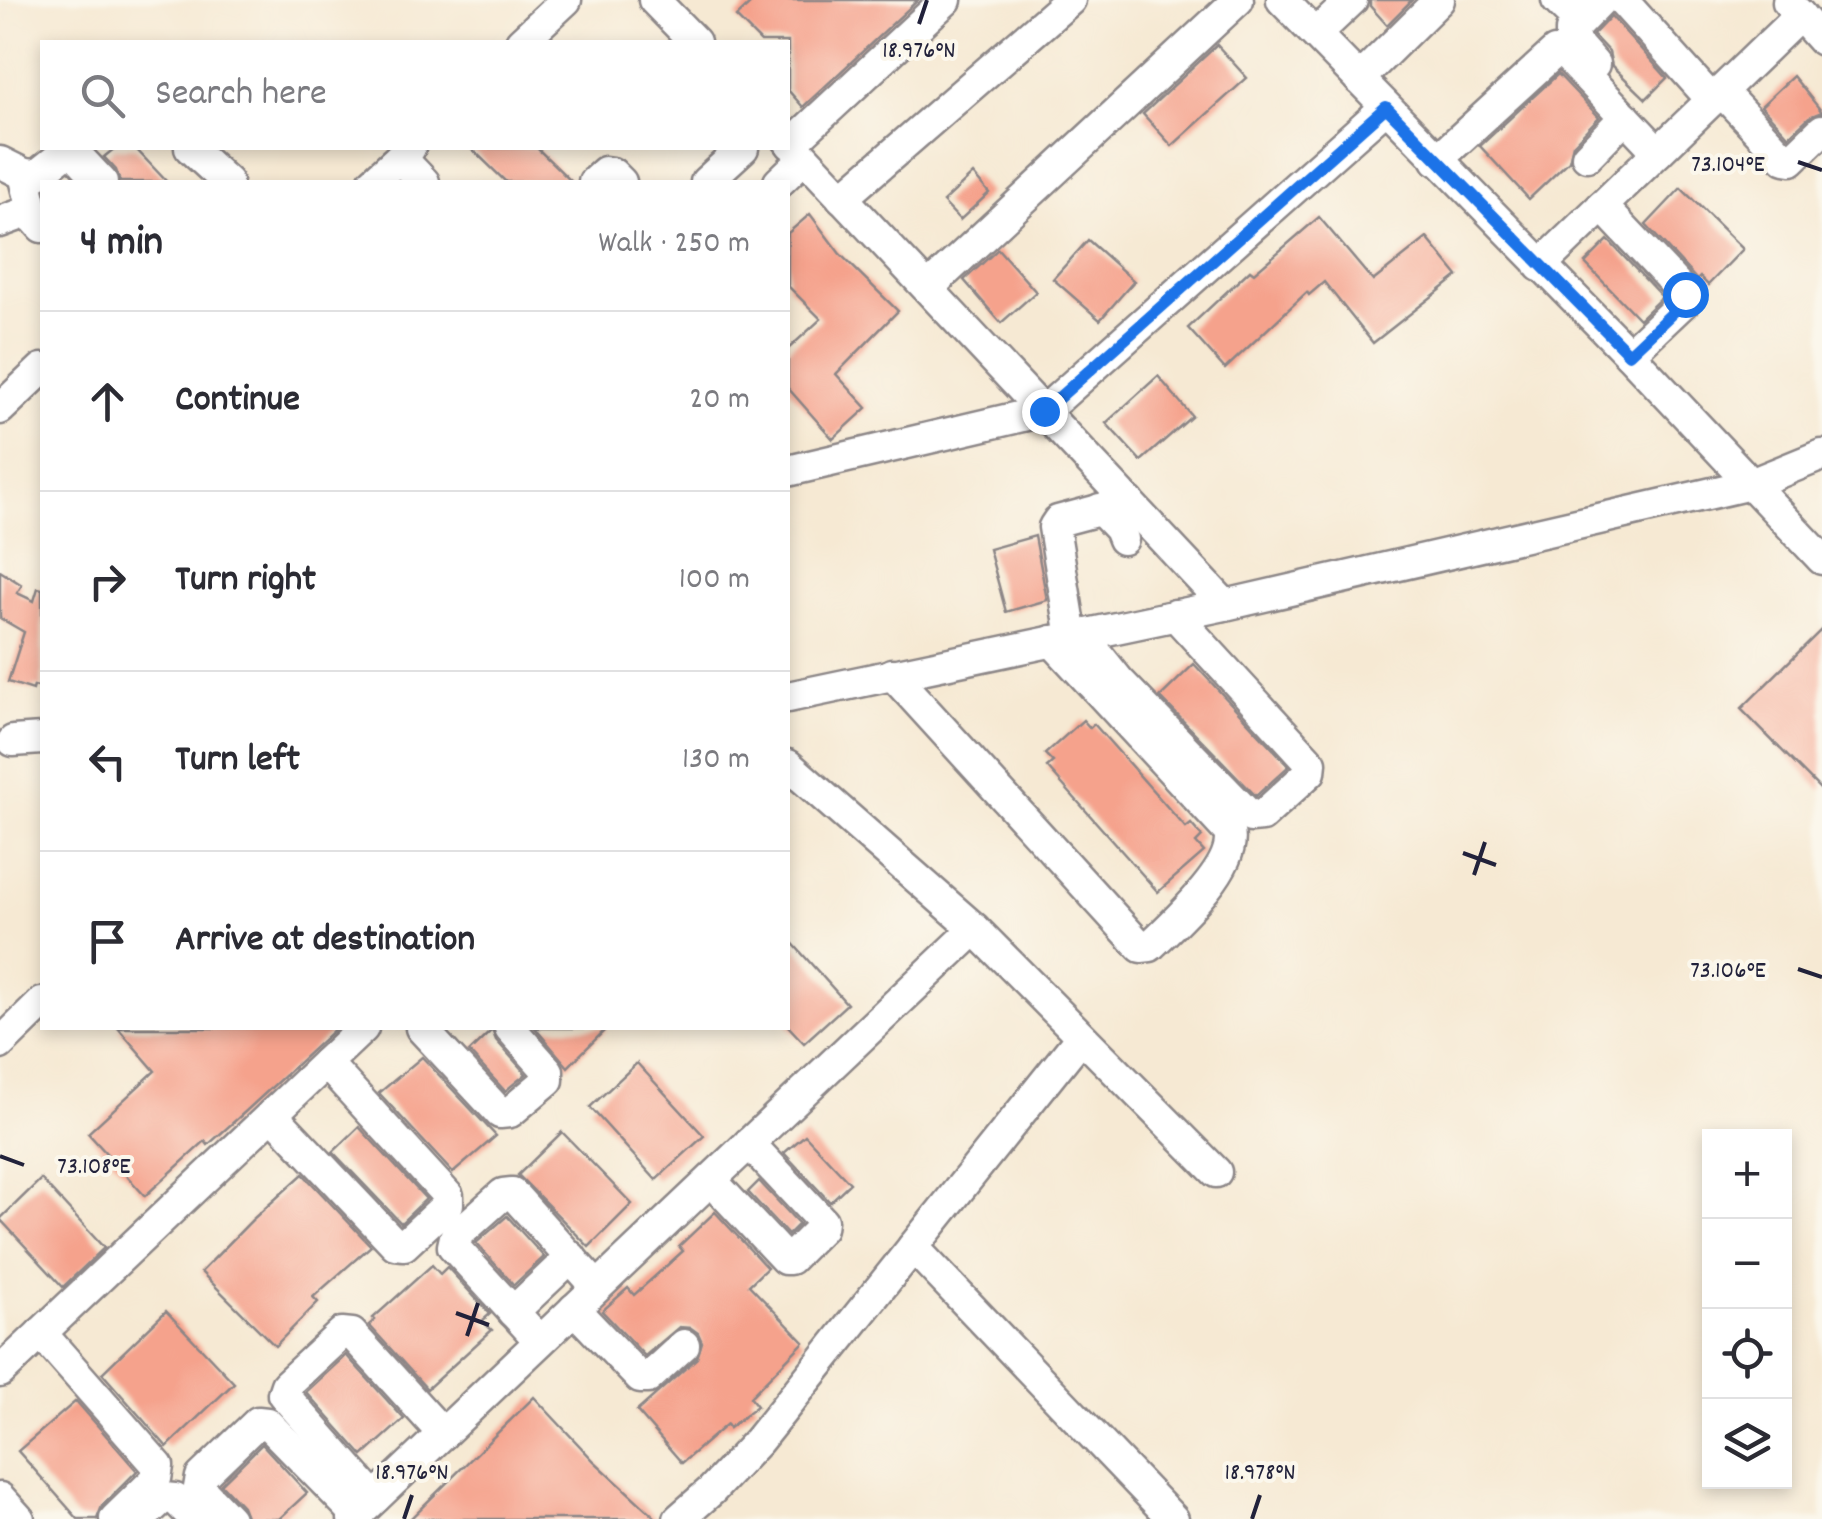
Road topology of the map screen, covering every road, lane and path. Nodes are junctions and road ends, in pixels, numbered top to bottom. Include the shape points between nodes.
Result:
1 (654, 0) edge
2 (946, 0) edge
3 (1070, 0) edge
4 (1238, 0) edge
5 (1282, 0) edge
6 (1352, 0) edge
7 (1439, 0) edge
8 (1557, 0) edge
9 (1584, 0) edge
10 (1601, 0) edge
11 (1622, 0) edge
12 (1792, 7) edge
13 (558, 21) edge
14 (1316, 34) junction
15 (525, 40) edge
16 (693, 40) edge
17 (1822, 40) edge
18 (1359, 79) junction
19 (1726, 97) junction
20 (1386, 107) junction
21 (1625, 117) junction
22 (1822, 130) edge
23 (794, 148) edge
24 (1662, 148) junction
25 (68, 150) edge
26 (72, 150) edge
27 (192, 150) edge
28 (741, 150) edge
29 (405, 152) edge
30 (1587, 156) dead end
31 (1437, 160) junction
32 (12, 168) edge
33 (100, 180) edge
34 (225, 180) edge
35 (375, 180) edge
36 (423, 180) edge
37 (596, 180) edge
38 (619, 180) edge
39 (708, 180) edge
40 (779, 180) edge
41 (842, 198) junction
42 (1602, 206) junction
43 (38, 218) edge
44 (0, 222) edge
45 (1540, 266) junction
46 (928, 288) junction
47 (1629, 354) junction
48 (40, 372) edge
49 (1, 406) edge
50 (1044, 411) junction
51 (1822, 455) edge
52 (790, 471) edge
53 (1751, 484) junction
54 (1114, 506) junction
55 (1123, 539) dead end
56 (1822, 560) edge
57 (1225, 605) junction
58 (1175, 615) junction
59 (1069, 638) junction
60 (892, 674) junction
61 (790, 697) edge
62 (790, 766) edge
63 (975, 929) junction
64 (40, 1005) edge
65 (361, 1030) edge
66 (423, 1030) edge
67 (512, 1030) edge
68 (1081, 1036) junction
69 (0, 1044) edge
70 (326, 1063) junction
71 (272, 1114) junction
72 (750, 1143) junction
73 (771, 1166) junction
74 (1216, 1172) dead end
75 (710, 1180) junction
76 (732, 1204) junction
77 (913, 1247) junction
78 (571, 1258) junction
79 (597, 1287) junction
80 (574, 1308) junction
81 (513, 1312) junction
82 (41, 1333) junction
83 (540, 1341) junction
84 (684, 1345) dead end
85 (2, 1365) edge
86 (443, 1434) junction
87 (0, 1498) edge
88 (362, 1511) edge
89 (19, 1519) edge
90 (116, 1519) edge
91 (140, 1519) edge
92 (194, 1519) edge
93 (230, 1519) edge
94 (678, 1519) edge
95 (1173, 1519) edge

1 - 16 street
2 - 23 street
3 - 41 street
4 - 46 street
5 - 14 street
6 - 14 street
7 - 18 street
8 - 9 street via 1574,10
10 - 24 street via 1570,30 1571,38
11 - 19 street
12 - 17 street
12 - 19 street
13 - 15 street
14 - 18 street
18 - 20 street
19 - 22 street via 1784,159 1791,160
19 - 24 street
20 - 31 street
20 - 50 street
21 - 24 street
21 - 30 street
21 - 31 street via 1566,54 1555,52
23 - 40 street
23 - 41 street
24 - 42 street
25 - 32 street via 37,175
26 - 33 street
27 - 34 street
28 - 39 street
29 - 35 street
29 - 36 street
31 - 45 street
32 - 43 street
37 - 38 street via 604,172
41 - 46 street
42 - 45 street
42 - 47 street via 1685,294
43 - 44 street
45 - 47 street
46 - 50 street
47 - 53 street
48 - 49 street
50 - 52 street
50 - 54 street
51 - 53 street
53 - 56 street
53 - 57 street
54 - 55 street
54 - 57 street
54 - 59 street via 1054,527
57 - 58 street
58 - 59 street
58 - 59 street via 1311,764 1262,816 1251,816
59 - 60 street
59 - 60 street via 1232,843 1225,865 1150,946 1141,947 1138,922
60 - 61 street
62 - 63 street
63 - 68 street
63 - 72 street
64 - 69 street
65 - 70 street
66 - 67 street via 500,1113 548,1080 548,1071
68 - 74 street
68 - 77 street
70 - 71 street
70 - 71 street via 448,1196 448,1204 404,1246
71 - 82 street
72 - 73 street
72 - 75 street
73 - 76 street
73 - 76 street via 822,1220 790,1259
75 - 76 street
75 - 79 street
77 - 94 street via 758,1441
77 - 95 street
78 - 79 street
78 - 81 street
78 - 81 street via 512,1193 454,1237 453,1246
79 - 80 street
80 - 83 street
80 - 84 street via 640,1378
81 - 83 street
82 - 85 street
82 - 90 street via 158,1466 156,1478
83 - 86 street
86 - 88 street
86 - 88 street via 352,1334 342,1334 286,1384 283,1394
87 - 89 street
88 - 93 street via 268,1423 258,1422 200,1477 198,1488
91 - 92 street via 164,1498 174,1498

